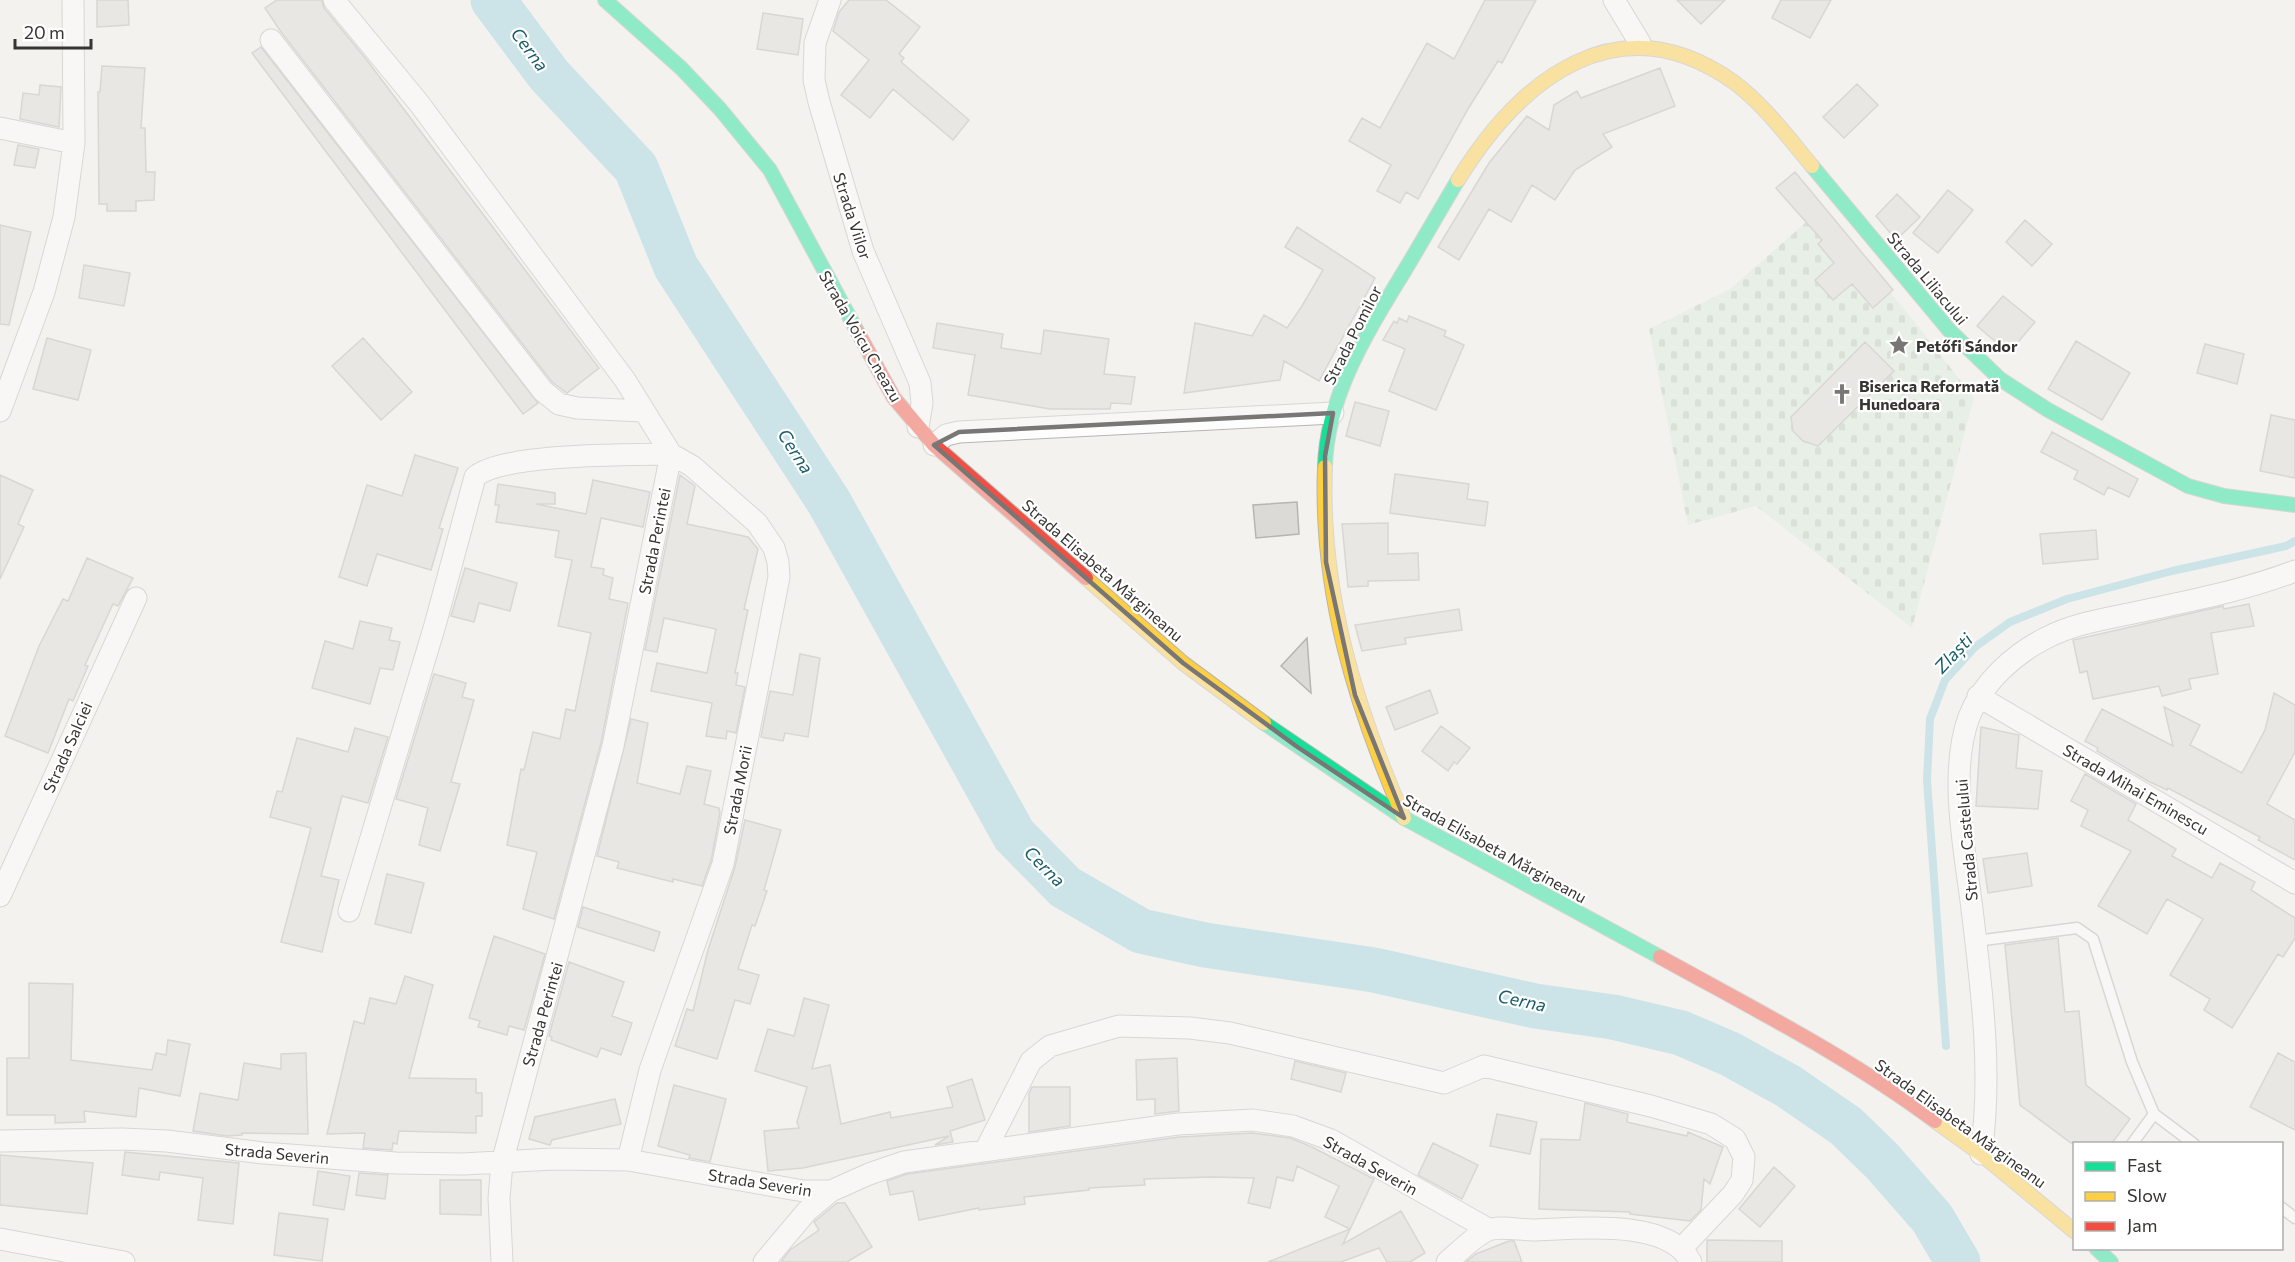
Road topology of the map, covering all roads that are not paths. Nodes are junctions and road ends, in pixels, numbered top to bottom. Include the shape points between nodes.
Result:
1 (73, 0) edge
2 (334, 0) edge
3 (605, 0) edge
4 (830, 0) edge
5 (1614, 0) edge
6 (270, 40) dead end
7 (1640, 42) junction
8 (0, 128) edge
9 (74, 143) junction
10 (2, 402) edge
11 (644, 411) junction
12 (1333, 413) junction
13 (918, 427) junction
14 (934, 445) junction
15 (671, 454) junction
16 (2295, 505) edge
17 (2295, 571) edge
18 (136, 598) dead end
19 (1978, 696) junction
20 (1404, 818) junction
21 (2295, 883) edge
22 (0, 896) edge
23 (349, 911) dead end
24 (1976, 941) junction
25 (2154, 1114) junction
26 (0, 1141) edge
27 (2133, 1142) edge
28 (2193, 1142) edge
29 (986, 1149) junction
30 (1981, 1154) junction
31 (628, 1160) junction
32 (502, 1163) junction
33 (831, 1191) junction
34 (2283, 1209) edge
35 (2295, 1218) edge
36 (2073, 1226) edge
37 (1488, 1230) junction
38 (0, 1239) edge
39 (2098, 1250) edge
40 (1686, 1255) edge
41 (124, 1262) edge
42 (502, 1262) edge
43 (764, 1262) edge
44 (1447, 1262) edge
45 (2111, 1262) edge

1 - 9 street
2 - 11 street via 417,102 625,380
3 - 13 main road, Strada Voicu Cneazu via 681,68 770,170 894,398
4 - 13 street, Strada Viilor via 814,43 814,80 863,251 920,382
5 - 7 street
6 - 11 street via 543,390 559,404 577,408
7 - 12 main road, Strada Pomilor via 1577,57 1518,99 1486,139 1420,243 1347,374
7 - 16 main road, Strada Liliacului via 1688,56 1739,84 1949,330 2000,380 2188,486 2224,496
8 - 9 street
9 - 10 street via 64,217 44,292
11 - 15 street
12 - 14 street via 959,432 946,435
12 - 20 main road, Strada Pomilor via 1325,456 1324,509 1326,562 1337,626 1355,695
13 - 14 main road, Strada Voicu Cneazu
14 - 20 main road, Strada Elisabeta Mărgineanu via 1183,663 1296,746
15 - 23 street via 516,462 482,471 475,477 435,626
15 - 31 street, Strada Morii via 692,466 757,523 774,548 778,577 723,864 650,1070
15 - 32 street, Strada Perintei via 613,746
17 - 19 street, Strada Castelului via 2255,585 2064,630 2028,649 1990,680
18 - 22 street, Strada Salciei
19 - 21 street, Strada Mihai Eminescu
19 - 24 street, Strada Castelului via 1968,719 1960,775 1961,817
20 - 30 main road, Strada Elisabeta Mărgineanu via 1802,1035 1892,1089
24 - 25 lane via 2077,928 2093,939 2128,1051
24 - 30 street, Strada Castelului via 1985,1098
25 - 27 lane
25 - 28 lane
26 - 32 street, Strada Severin via 122,1139 396,1163
29 - 33 street, Strada Severin via 904,1162
29 - 37 street, Strada Severin via 1178,1124 1253,1120 1293,1126 1331,1140
29 - 40 street via 1031,1062 1050,1046 1119,1026 1190,1028 1230,1034 1444,1083 1484,1066 1651,1106 1711,1124 1735,1139 1744,1157 1742,1180
30 - 36 main road, Strada Elisabeta Mărgineanu
31 - 32 street, Strada Severin
31 - 33 street, Strada Severin via 803,1191
32 - 42 street, Strada Perintei
33 - 43 street via 807,1210
34 - 35 lane
37 - 40 street via 1616,1228 1661,1238
37 - 44 street
38 - 41 street
39 - 45 main road

